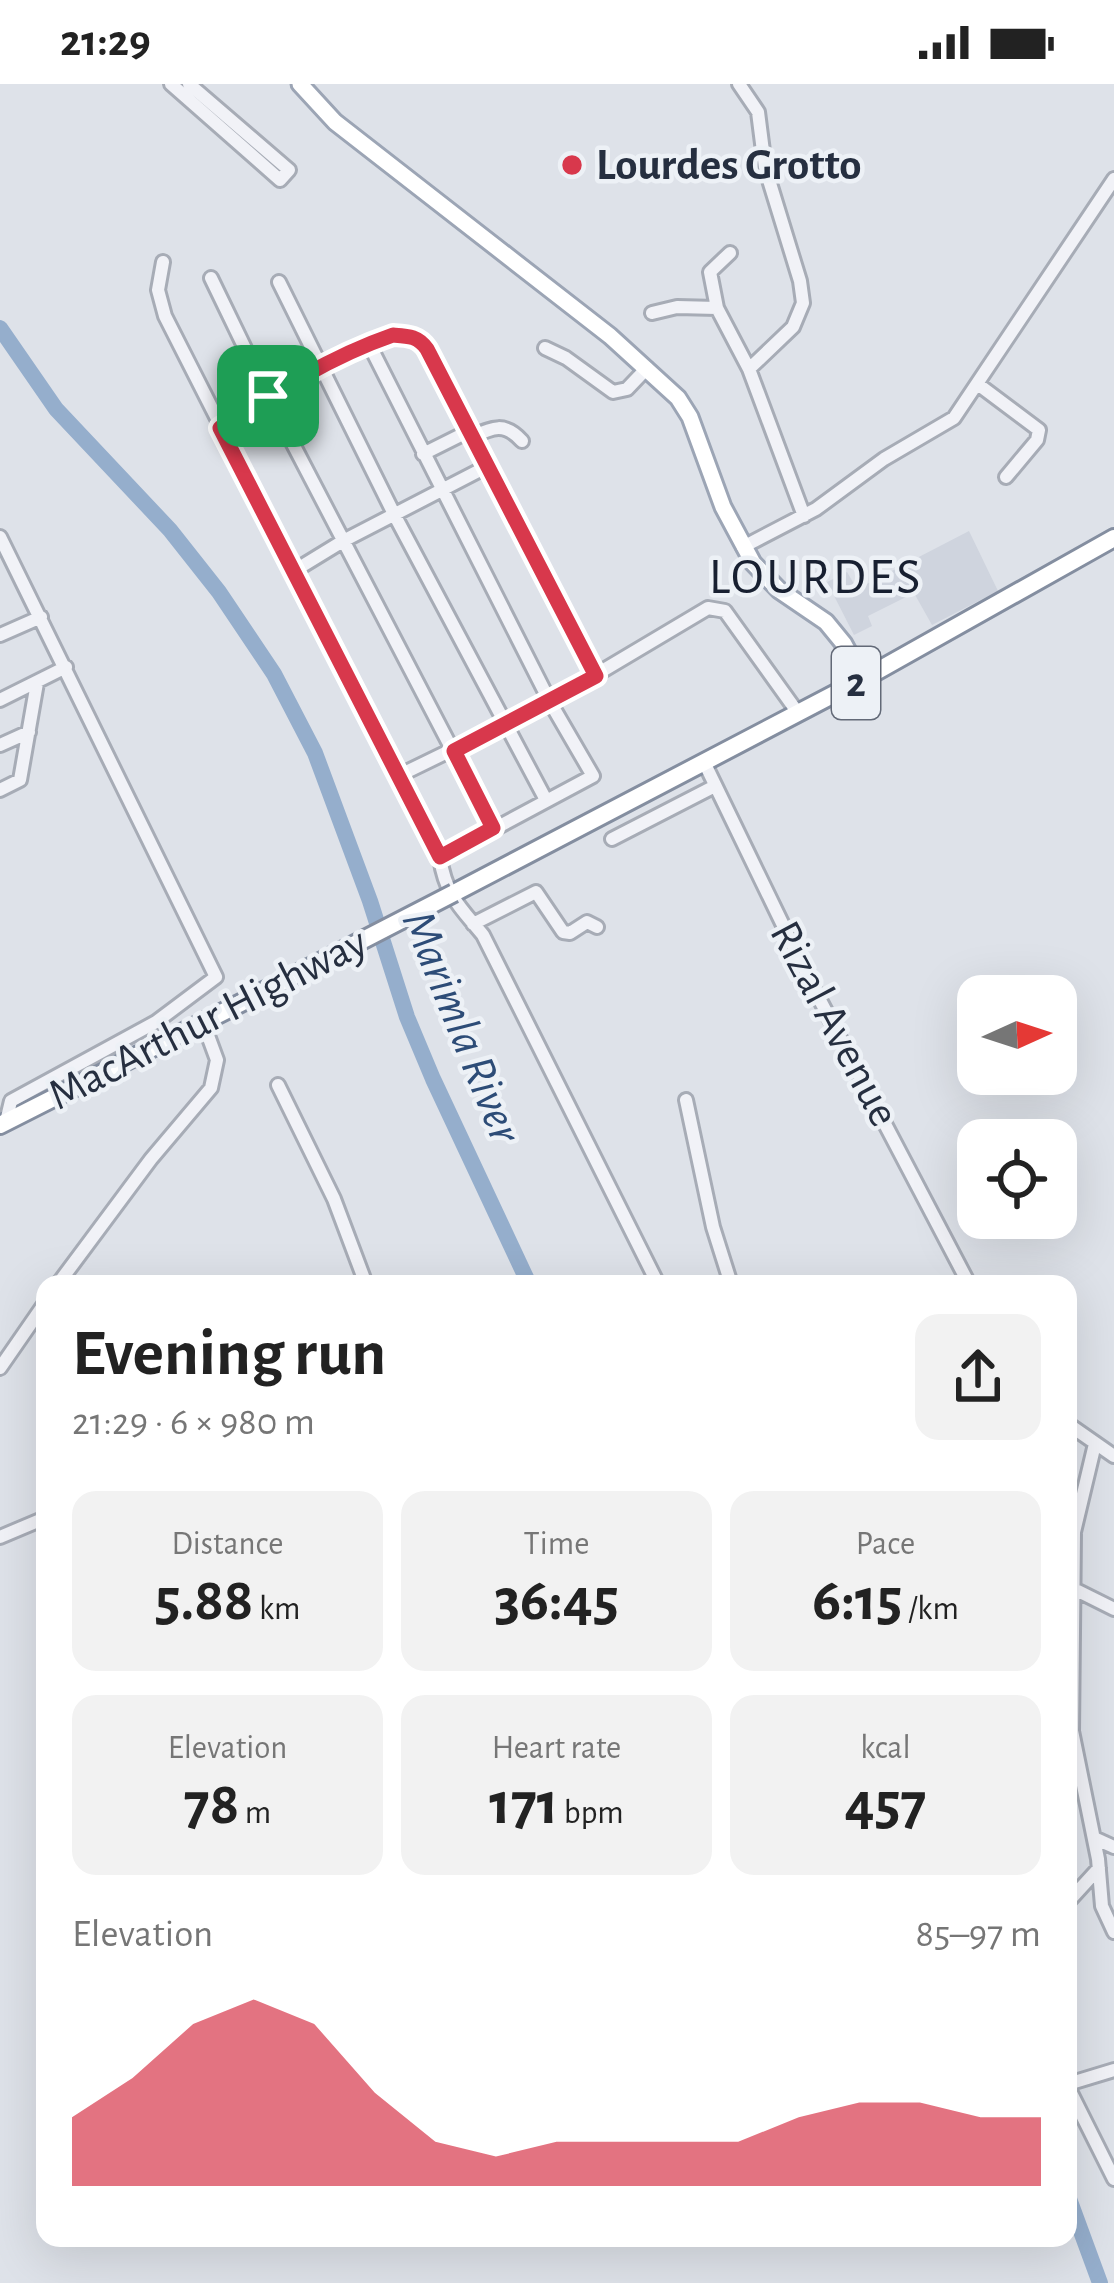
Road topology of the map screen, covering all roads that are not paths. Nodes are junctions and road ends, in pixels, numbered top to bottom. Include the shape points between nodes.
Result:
1 (171, 84) edge
2 (189, 84) edge
3 (299, 84) edge
4 (740, 84) edge
5 (1114, 179) edge
6 (730, 253) dead end
7 (164, 262) dead end
8 (211, 278) dead end
9 (279, 283) dead end
10 (718, 308) junction
11 (652, 313) dead end
12 (369, 344) junction
13 (545, 348) dead end
14 (647, 368) junction
15 (321, 369) junction
16 (749, 369) junction
17 (979, 385) junction
18 (268, 396) junction
19 (220, 428) junction
20 (471, 434) junction
21 (522, 441) dead end
22 (424, 454) junction
23 (488, 466) junction
24 (1006, 477) dead end
25 (441, 490) junction
26 (804, 515) junction
27 (395, 516) junction
28 (0, 537) edge
29 (1113, 538) edge
30 (343, 541) junction
31 (742, 547) junction
32 (15, 567) junction
33 (294, 571) junction
34 (0, 574) edge
35 (41, 617) junction
36 (0, 635) edge
37 (66, 667) junction
38 (596, 676) junction
39 (863, 679) junction
40 (37, 683) junction
41 (0, 700) edge
42 (550, 702) junction
43 (798, 713) junction
44 (503, 726) junction
45 (29, 732) junction
46 (0, 746) edge
47 (454, 751) junction
48 (704, 762) junction
49 (398, 776) junction
50 (715, 786) junction
51 (0, 790) edge
52 (546, 800) junction
53 (493, 828) junction
54 (612, 839) dead end
55 (440, 857) junction
56 (473, 924) junction
57 (597, 927) dead end
58 (203, 1022) junction
59 (278, 1085) dead end
60 (686, 1100) dead end
61 (3, 1124) edge
62 (65, 1275) edge
63 (362, 1275) edge
64 (653, 1275) edge
65 (728, 1275) edge
66 (963, 1275) edge
67 (36, 1316) edge
68 (0, 1368) edge
69 (1077, 1431) edge
70 (1095, 1444) junction
71 (1114, 1456) edge
72 (1077, 1519) edge
73 (36, 1522) edge
74 (0, 1537) edge
75 (1077, 1590) edge
76 (1114, 1609) edge
77 (1077, 1770) edge
78 (1094, 1838) junction
79 (1114, 1847) edge
80 (1099, 1868) junction
81 (1077, 1892) edge
82 (1114, 1933) edge
83 (1114, 2070) edge
84 (1077, 2083) edge
85 (1077, 2105) edge
86 (1114, 2146) edge
87 (1098, 2150) junction
88 (1114, 2179) edge

1 - 2 street via 280,180 289,170
3 - 14 main road via 335,122
4 - 16 street via 758,112 803,303 793,327
5 - 17 street
6 - 10 street via 710,272
7 - 19 street via 158,290 165,316
8 - 18 street
9 - 15 street
10 - 11 street
10 - 16 street
12 - 15 street
12 - 20 street via 393,335 422,341
12 - 22 street
13 - 14 street via 613,392
14 - 31 main road via 686,408
15 - 18 street
15 - 27 street
16 - 26 street
17 - 24 street via 1040,430
17 - 26 street via 941,428
18 - 19 street
18 - 30 street
19 - 33 street
20 - 21 street via 495,426
20 - 22 street
20 - 23 street
22 - 25 street
23 - 25 street
23 - 38 street
25 - 27 street
25 - 42 street
26 - 31 street
27 - 30 street
27 - 44 street
28 - 32 street
29 - 39 highway, MacArthur Highway / 2
30 - 33 street
30 - 47 street
31 - 39 main road via 766,578 837,633
32 - 34 street
32 - 35 street
33 - 49 street
35 - 36 street
35 - 37 street
37 - 40 street
37 - 61 street via 216,977 156,1022 11,1101
38 - 42 street
38 - 43 street via 716,607
39 - 43 highway, MacArthur Highway / 2
40 - 41 street
40 - 45 street
42 - 44 street
42 - 52 street via 593,776
43 - 48 highway, MacArthur Highway / 2
44 - 47 street
44 - 52 street
45 - 46 street
45 - 51 street via 20,780
47 - 49 street
47 - 53 street
48 - 50 street, Rizal Avenue
48 - 58 highway, MacArthur Highway / 2, bridge
49 - 55 street
50 - 54 street
50 - 66 street, Rizal Avenue
52 - 53 street
53 - 55 street
55 - 56 street via 458,911
56 - 57 street via 536,892 563,932 587,922
56 - 64 street
58 - 61 highway, MacArthur Highway / 2
58 - 62 street via 216,1079
59 - 63 street
60 - 65 street
67 - 68 street
69 - 70 street
70 - 71 street
70 - 72 street
73 - 74 street
75 - 76 street
77 - 78 street
78 - 79 street
78 - 80 street
80 - 81 street
80 - 82 street
83 - 84 street
85 - 87 street
86 - 87 street
87 - 88 street

